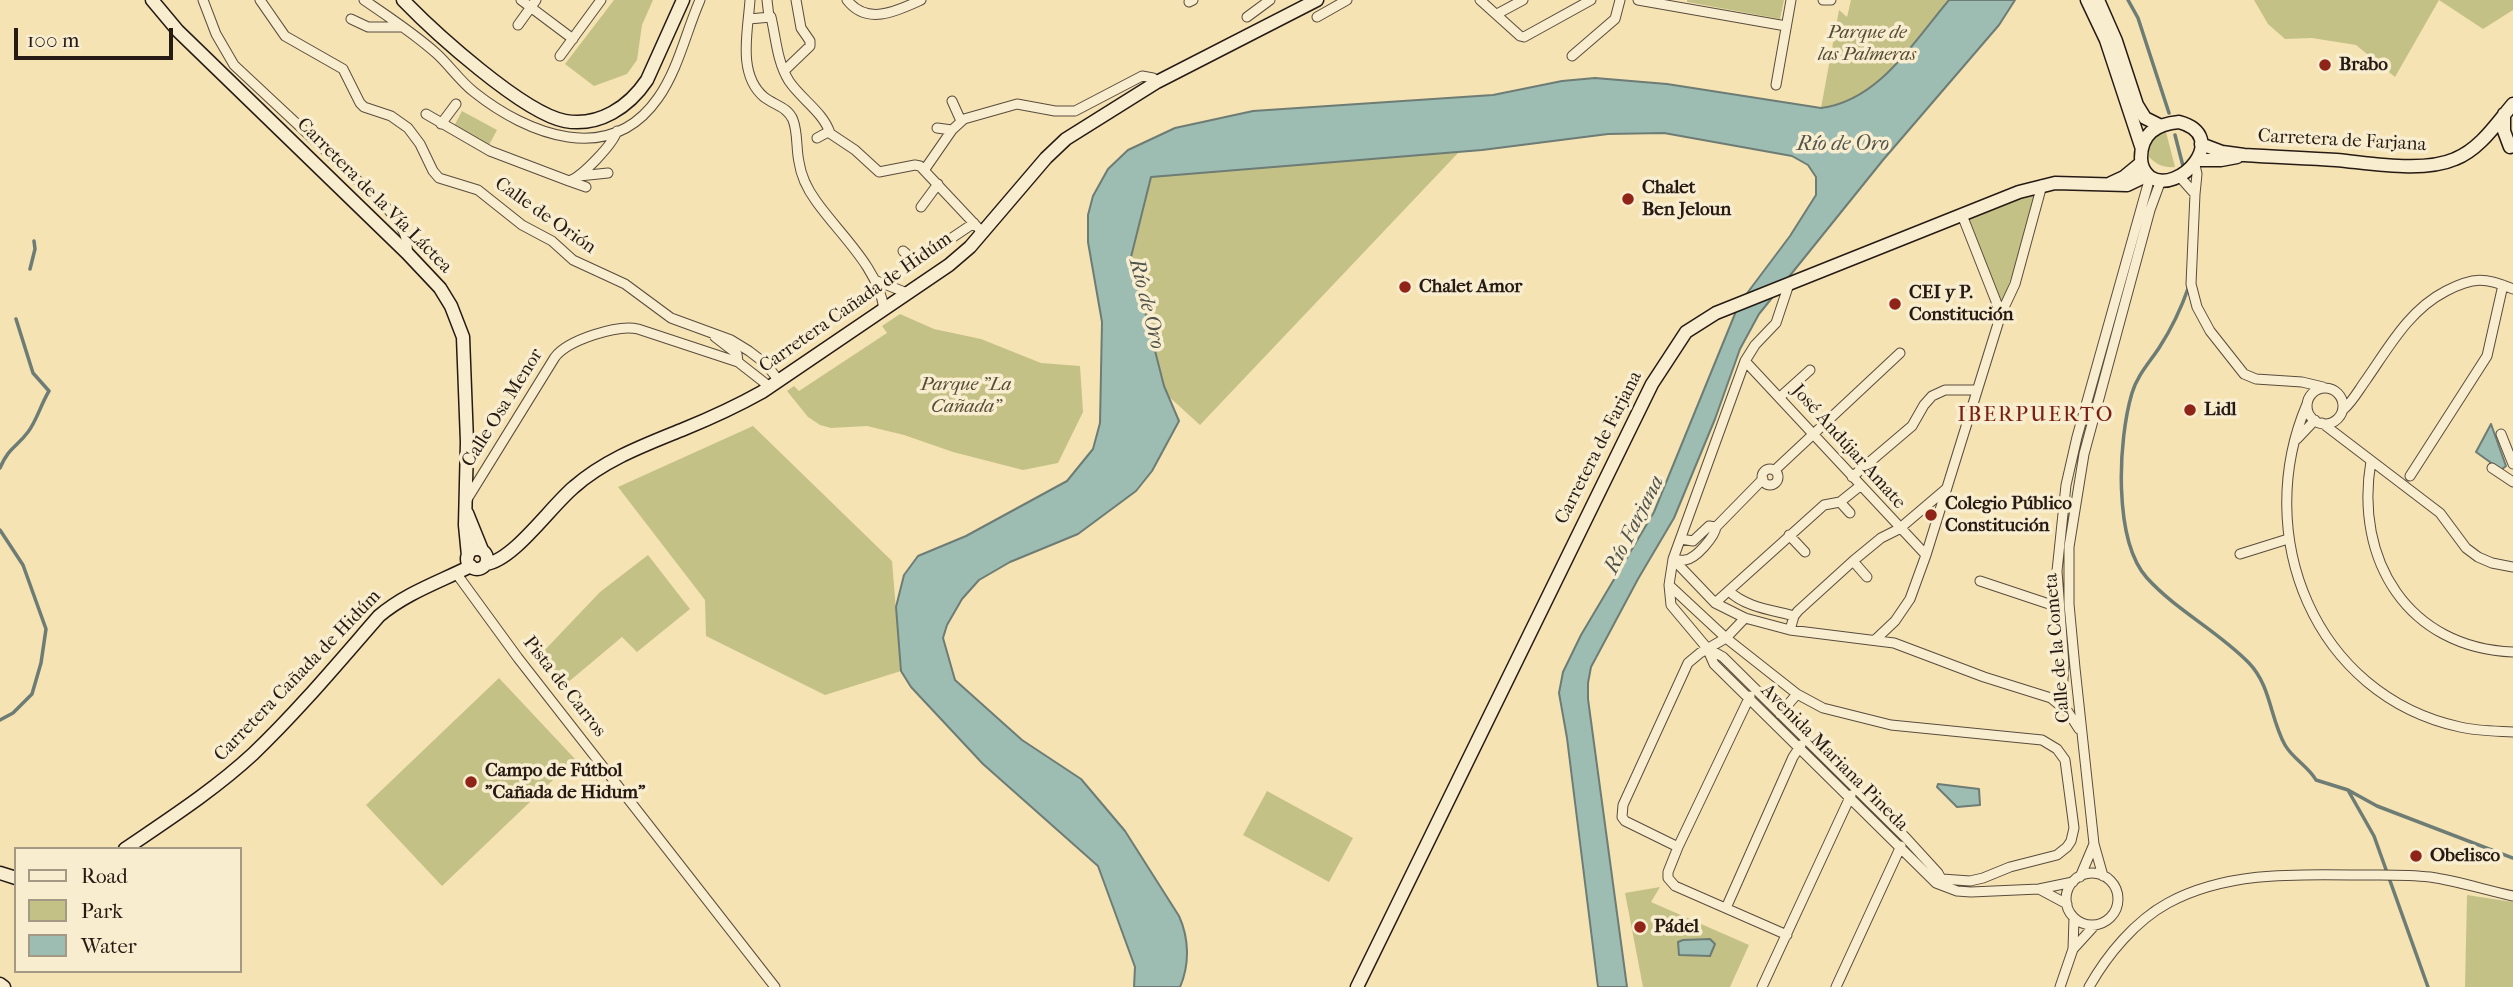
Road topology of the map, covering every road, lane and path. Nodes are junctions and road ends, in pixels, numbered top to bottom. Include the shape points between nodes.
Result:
1 (152, 0) edge
2 (202, 0) edge
3 (260, 0) edge
4 (364, 0) edge
5 (403, 0) edge
6 (521, 0) edge
7 (601, 0) edge
8 (683, 0) edge
9 (700, 0) edge
10 (750, 0) edge
11 (767, 0) edge
12 (796, 0) edge
13 (847, 0) edge
14 (921, 0) edge
15 (1270, 0) edge
16 (1317, 0) edge
17 (1347, 0) edge
18 (1480, 0) edge
19 (1523, 0) edge
20 (1591, 0) edge
21 (1620, 0) edge
22 (1638, 0) edge
23 (1791, 0) edge
24 (1823, 0) edge
25 (1831, 0) edge
26 (2087, 0) edge
27 (2098, 0) edge
28 (533, 4) edge
29 (1682, 4) edge
30 (1497, 15) junction
31 (769, 17) junction
32 (1317, 17) dead end
33 (675, 18) junction
34 (1247, 18) dead end
35 (351, 19) dead end
36 (749, 19) junction
37 (689, 24) junction
38 (518, 25) dead end
39 (1786, 26) junction
40 (402, 27) junction
41 (573, 39) junction
42 (560, 56) dead end
43 (1572, 56) dead end
44 (784, 71) junction
45 (1157, 82) junction
46 (1776, 85) dead end
47 (952, 101) dead end
48 (456, 104) dead end
49 (2513, 104) edge
50 (426, 114) dead end
51 (2504, 114) junction
52 (961, 121) junction
53 (441, 124) junction
54 (2161, 126) junction
55 (937, 128) dead end
56 (952, 130) junction
57 (617, 131) junction
58 (830, 133) junction
59 (817, 138) dead end
60 (2482, 141) junction
61 (2201, 145) junction
62 (2141, 146) junction
63 (2511, 148) edge
64 (2244, 155) junction
65 (2141, 163) junction
66 (2196, 163) junction
67 (925, 169) junction
68 (608, 173) dead end
69 (579, 176) junction
70 (2179, 176) junction
71 (2153, 177) junction
72 (569, 181) junction
73 (938, 184) junction
74 (2042, 185) junction
75 (2104, 185) junction
76 (586, 187) dead end
77 (2195, 194) junction
78 (921, 207) dead end
79 (1962, 215) junction
80 (979, 228) junction
81 (904, 251) dead end
82 (407, 253) junction
83 (877, 281) junction
84 (2503, 285) junction
85 (1786, 286) junction
86 (2513, 289) edge
87 (907, 293) junction
88 (884, 309) junction
89 (2001, 314) junction
90 (711, 333) junction
91 (1900, 354) dead end
92 (1745, 361) junction
93 (738, 362) junction
94 (1810, 370) dead end
95 (2291, 382) junction
96 (775, 384) junction
97 (2362, 386) junction
98 (2323, 387) junction
99 (1977, 390) junction
100 (2338, 392) junction
101 (1780, 397) junction
102 (2308, 402) junction
103 (2343, 410) junction
104 (2318, 422) junction
105 (1814, 434) junction
106 (2501, 434) dead end
107 (2294, 447) junction
108 (2371, 461) junction
109 (2513, 464) edge
110 (2492, 468) dead end
111 (2410, 476) dead end
112 (1852, 477) junction
113 (2513, 482) edge
114 (1860, 486) junction
115 (1947, 487) junction
116 (1840, 502) junction
117 (466, 505) junction
118 (1850, 513) dead end
119 (1716, 527) junction
120 (1899, 529) junction
121 (1789, 535) junction
122 (1681, 539) junction
123 (2288, 539) junction
124 (1805, 552) dead end
125 (2240, 554) dead end
126 (1926, 555) junction
127 (484, 556) junction
128 (1673, 559) junction
129 (469, 561) junction
130 (1853, 561) junction
131 (2513, 567) edge
132 (456, 573) junction
133 (1867, 577) dead end
134 (1980, 581) dead end
135 (1669, 585) junction
136 (1729, 591) junction
137 (1715, 603) junction
138 (2058, 607) junction
139 (1794, 616) junction
140 (1745, 618) junction
141 (1790, 630) junction
142 (1726, 638) junction
143 (1876, 639) junction
144 (1707, 648) junction
145 (2513, 652) edge
146 (1755, 688) junction
147 (1797, 694) junction
148 (1749, 698) junction
149 (2079, 703) junction
150 (2061, 706) junction
151 (1780, 714) junction
152 (2513, 732) edge
153 (2083, 739) junction
154 (1805, 740) junction
155 (1799, 748) junction
156 (1855, 789) junction
157 (1849, 798) junction
158 (1906, 838) junction
159 (2094, 845) junction
160 (128, 847) edge
161 (1678, 847) junction
162 (1900, 848) junction
163 (2103, 876) junction
164 (2077, 879) junction
165 (1943, 882) junction
166 (2039, 889) junction
167 (2513, 895) edge
168 (2067, 904) junction
169 (1726, 908) junction
170 (2074, 918) junction
171 (2095, 925) junction
172 (1787, 935) junction
173 (2073, 950) junction
174 (775, 987) edge
175 (1357, 987) edge
176 (1762, 987) edge
177 (1836, 987) edge
178 (2060, 987) edge
179 (2089, 987) edge

1 - 82 street, Carretera de la Vía Láctea via 178,31
2 - 82 street via 234,65 387,208 404,232
3 - 90 street, Calle de Orión via 285,36 343,69 364,107 391,116 408,128 439,178 478,190 579,264 625,284 678,321
4 - 40 street
5 - 33 street via 519,98 552,117 578,122 616,112 639,92
6 - 28 street
7 - 41 street
8 - 33 street
9 - 37 street
10 - 36 street
11 - 31 street
12 - 44 street via 810,46
13 - 14 street via 863,12 884,15
15 - 34 street
16 - 45 street, Carretera Cañada de Hidúm
17 - 32 street
18 - 30 street
19 - 30 street
20 - 30 street via 1524,37
21 - 43 street via 1615,19
22 - 29 street
23 - 39 street
24 - 25 street
26 - 62 street via 2106,40
27 - 54 street via 2137,105 2146,118
28 - 38 street
28 - 41 street
29 - 39 street
31 - 36 street
31 - 44 street
33 - 37 street
35 - 40 street via 368,27
36 - 83 street via 750,78 766,99 791,115 808,189
37 - 57 street via 657,100
39 - 46 street
40 - 57 street via 474,92 520,122 570,138
41 - 42 street
44 - 58 street
45 - 52 street via 1142,76 1075,111 1017,104
45 - 80 street, Carretera Cañada de Hidúm via 1056,148
47 - 52 street
48 - 53 street
49 - 51 street, Carretera de Farjana
50 - 53 street
51 - 60 street, Carretera de Farjana
51 - 63 street
52 - 56 street
53 - 72 street via 490,152
54 - 61 street via 2187,124
54 - 62 street via 2146,136
55 - 56 street
56 - 67 street
57 - 69 street
58 - 59 street
58 - 67 street via 879,172 915,165
60 - 63 street
60 - 64 street, Carretera de Farjana via 2454,160 2421,165
61 - 64 street, Carretera de Farjana
61 - 66 street
62 - 65 street
64 - 66 street, Carretera de Farjana
65 - 71 street
65 - 75 street
66 - 70 street
66 - 77 street
67 - 73 street
68 - 69 street
69 - 72 street
70 - 71 street
70 - 77 street
71 - 75 street, Carretera de Farjana via 2127,186
71 - 138 street, Calle de la Cometa via 2073,452 2059,544
71 - 149 street, Calle de la Cometa via 2152,202 2084,454 2072,520 2068,604
72 - 76 street
73 - 78 street
73 - 80 street
74 - 75 street, Carretera de Farjana
74 - 79 street, Carretera de Farjana
74 - 89 street via 2015,284
77 - 95 street via 2191,284 2197,307 2240,371 2256,379
79 - 85 street, Carretera de Farjana
79 - 89 street
80 - 81 street via 922,258 911,258
80 - 87 street, Carretera Cañada de Hidúm via 949,264
82 - 117 street, Carretera de la Vía Láctea via 440,288 463,337
83 - 87 street
83 - 88 street
84 - 86 street
84 - 97 street via 2470,280 2427,302 2410,318
84 - 111 street via 2487,356
85 - 92 street, Avenida Mariana Pineda via 1776,323
85 - 175 street, Carretera de Farjana via 1686,332 1652,384
87 - 88 street, Carretera Cañada de Hidúm
88 - 96 street, Carretera Cañada de Hidúm
89 - 99 street
90 - 93 street via 739,356
90 - 96 street, Calle de Orión via 750,351 766,364
91 - 105 street
92 - 101 street, José Andújar Amate
92 - 122 street, Avenida Mariana Pineda
93 - 96 street, Calle Osa Menor
93 - 117 street, Calle Osa Menor via 631,327 566,346
94 - 101 street
95 - 98 street
95 - 102 street via 2299,386
96 - 127 street, Carretera Cañada de Hidúm via 603,466 572,488 495,563
97 - 100 street
97 - 103 street
98 - 100 street
98 - 102 street via 2312,393
99 - 112 street via 1945,390 1931,396 1912,426
99 - 115 street
100 - 103 street
101 - 105 street, José Andújar Amate
102 - 104 street via 2309,413
102 - 107 street
103 - 104 street via 2335,421
104 - 107 street via 2302,432
104 - 108 street
105 - 112 street, José Andújar Amate
105 - 119 street via 1775,470 1775,483 1763,479
106 - 109 street
107 - 123 street via 2287,489
108 - 131 street via 2440,513 2478,557
108 - 145 street via 2367,506 2371,536 2380,565 2397,594 2439,632 2474,647
110 - 113 street
112 - 114 street, José Andújar Amate
114 - 116 street
114 - 120 street, José Andújar Amate
115 - 120 street
115 - 126 street
116 - 118 street
116 - 121 street via 1824,505
117 - 127 street, Carretera de la Vía Láctea
117 - 129 street, Carretera de la Vía Láctea
119 - 122 street via 1709,526 1693,541
119 - 128 street via 1693,556
120 - 126 street, José Andújar Amate
120 - 130 street
121 - 124 street
121 - 136 street
122 - 128 street, Avenida Mariana Pineda
123 - 125 street
123 - 152 street via 2309,608 2324,635 2364,679 2395,700 2444,722
126 - 143 street via 1903,611
127 - 129 street, Carretera Cañada de Hidúm via 480,568
128 - 135 street, Avenida Mariana Pineda
128 - 137 street
129 - 132 street, Carretera Cañada de Hidúm
130 - 133 street
130 - 139 street
132 - 160 street, Carretera Cañada de Hidúm via 410,594 379,616 253,753 213,788
132 - 174 street, Pista de Carros
134 - 138 street, Calle de la Cometa
135 - 142 street
135 - 144 street, Avenida Mariana Pineda via 1675,612
136 - 137 street
136 - 139 street via 1749,604
137 - 140 street
138 - 150 street, Calle de la Cometa via 2064,665
139 - 141 street
140 - 141 street
140 - 142 street
141 - 143 street
142 - 144 street
142 - 147 street
143 - 150 street via 2041,695
144 - 146 street, Avenida Mariana Pineda
144 - 148 street, Avenida Mariana Pineda via 1711,661
144 - 161 street via 1688,663 1623,805 1622,817 1628,824
146 - 148 street
146 - 151 street, Avenida Mariana Pineda
147 - 151 street
147 - 165 street via 1838,713 1891,725 2042,740 2062,754 2073,835 2067,847 2057,855 1983,878
148 - 155 street, Avenida Mariana Pineda
148 - 161 street
149 - 150 street via 2071,708
149 - 153 street, Calle de la Cometa
150 - 153 street, Calle de la Cometa
151 - 154 street, Avenida Mariana Pineda
153 - 159 street, Calle de la Cometa
154 - 155 street
154 - 156 street, Avenida Mariana Pineda
155 - 157 street, Avenida Mariana Pineda
155 - 169 street
156 - 157 street
156 - 158 street, Avenida Mariana Pineda
157 - 162 street, Avenida Mariana Pineda
157 - 172 street
158 - 162 street
158 - 165 street, Avenida Mariana Pineda
159 - 163 street, Calle de la Cometa
159 - 164 street, Calle de la Cometa
161 - 169 street via 1668,878 1675,886
162 - 165 street, Avenida Mariana Pineda via 1934,881
162 - 177 street
163 - 164 street
163 - 171 street via 2116,890 2118,904 2112,916
164 - 166 street, Avenida Mariana Pineda
164 - 168 street via 2069,888
165 - 166 street, Avenida Mariana Pineda via 1957,891
166 - 168 street
167 - 179 street via 2432,877 2397,875 2271,876 2198,889 2147,917 2113,952
168 - 170 street
169 - 172 street
170 - 171 street
170 - 173 street
171 - 173 street
172 - 176 street
173 - 178 street

